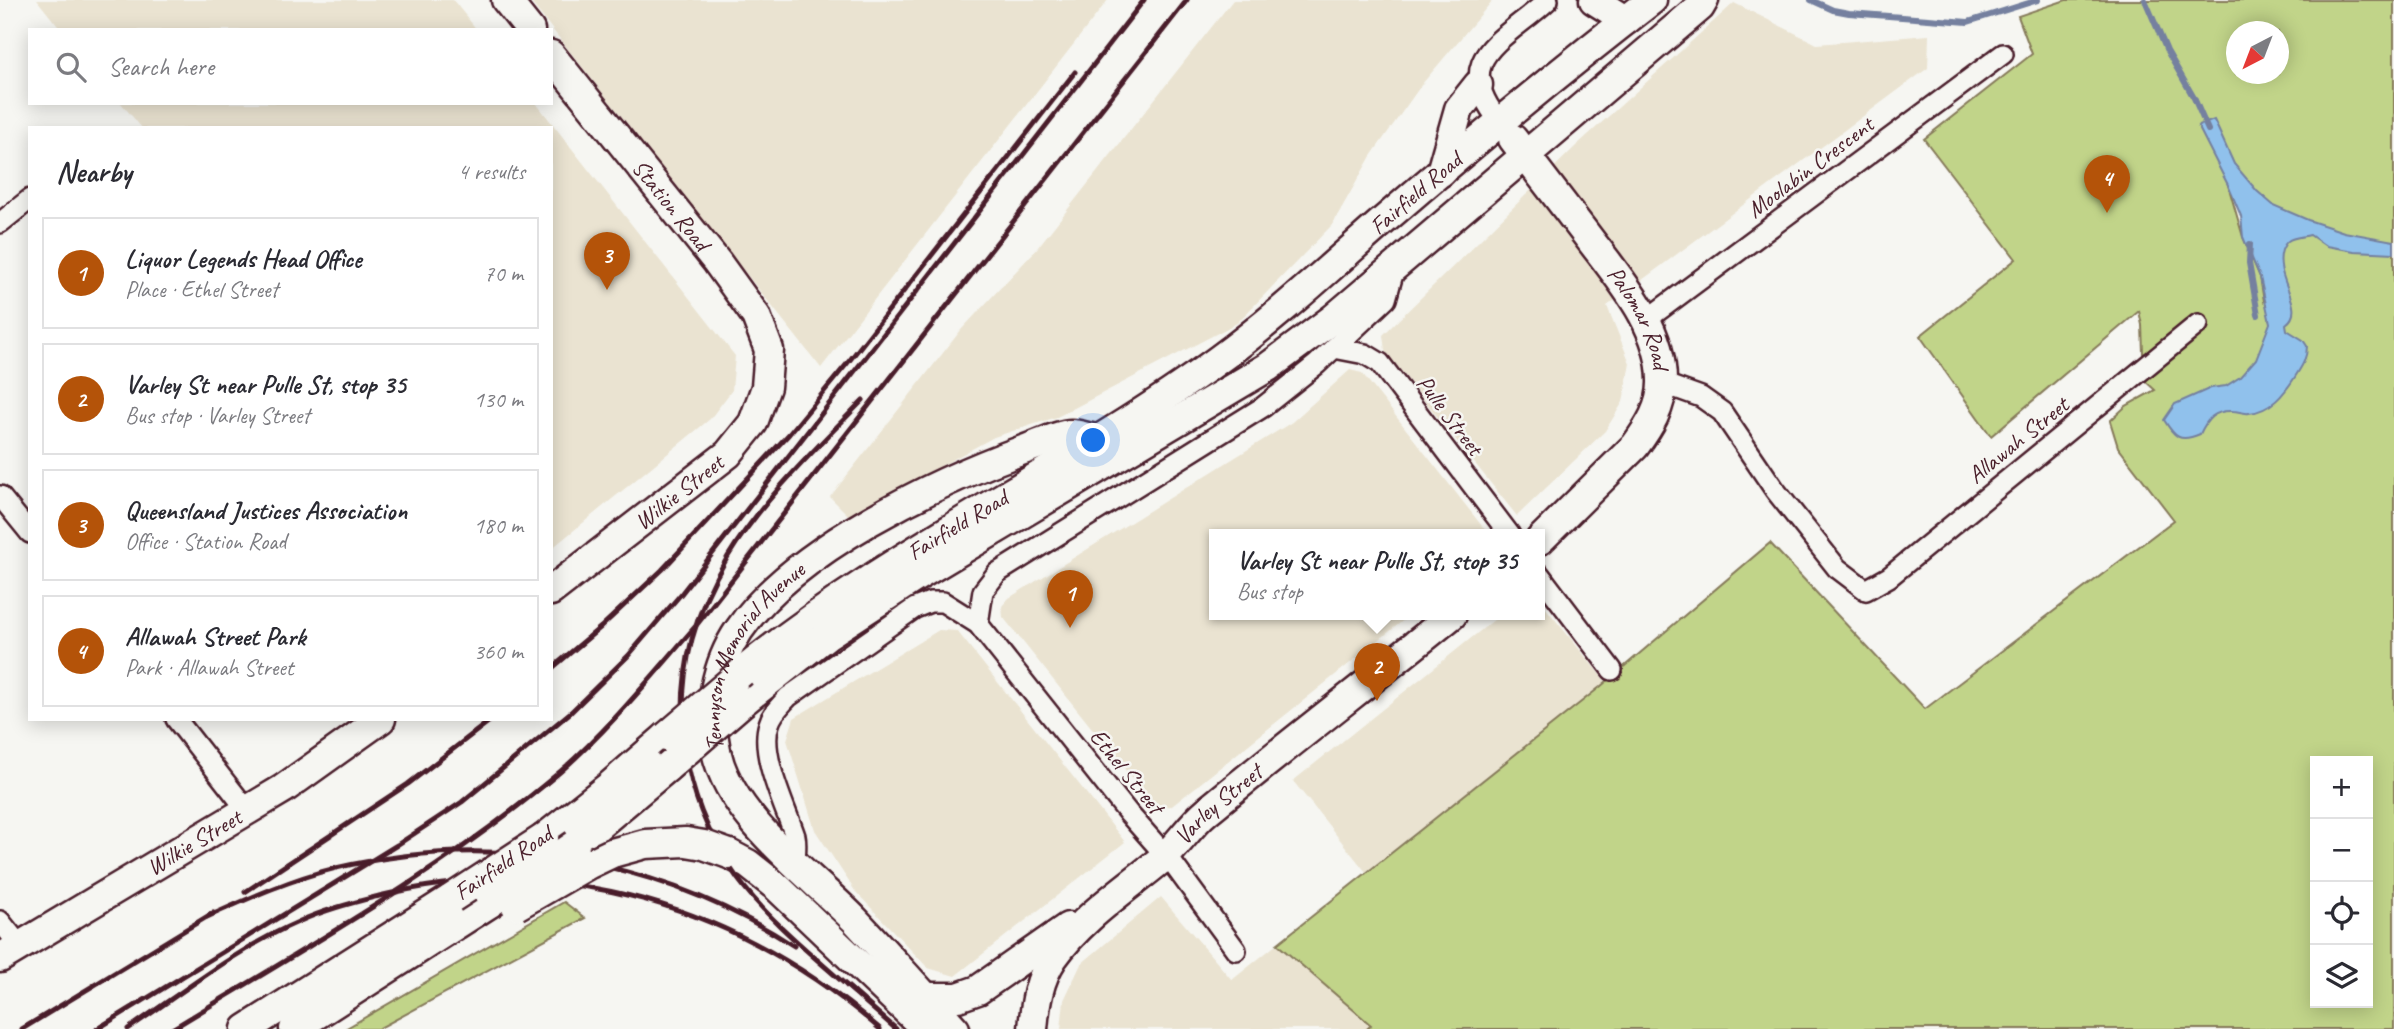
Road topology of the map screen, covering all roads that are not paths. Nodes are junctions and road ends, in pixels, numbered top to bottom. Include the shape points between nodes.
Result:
1 (506, 0) edge
2 (1548, 0) edge
3 (1594, 0) edge
4 (1652, 0) edge
5 (1704, 0) edge
6 (1626, 20) junction
7 (528, 28) edge
8 (2003, 54) dead end
9 (553, 57) edge
10 (1478, 85) junction
11 (1500, 122) junction
12 (1524, 154) junction
13 (1441, 172) junction
14 (28, 201) edge
15 (0, 223) edge
16 (1395, 266) junction
17 (1646, 320) junction
18 (2198, 324) dead end
19 (1335, 348) junction
20 (768, 366) joint
21 (1662, 383) junction
22 (1097, 439) junction
23 (0, 496) edge
24 (1505, 529) edge
25 (28, 531) edge
26 (1545, 535) edge
27 (1545, 582) edge
28 (553, 588) edge
29 (1866, 590) joint
30 (1446, 620) edge
31 (978, 624) junction
32 (1612, 670) dead end
33 (178, 721) edge
34 (378, 721) edge
35 (247, 810) junction
36 (1166, 856) junction
37 (795, 863) junction
38 (503, 904) junction
39 (1103, 905) junction
40 (0, 921) edge
41 (1236, 950) dead end
42 (10, 952) edge
43 (926, 997) junction
44 (246, 1029) edge
45 (294, 1029) edge
46 (926, 1029) edge
47 (955, 1029) edge
48 (1033, 1029) edge

1 - 7 main road
2 - 10 street via 1483,58
3 - 6 main road
4 - 6 main road, Fairfield Road
5 - 12 main road, Fairfield Road
6 - 11 main road, Fairfield Road
8 - 17 street, Moolabin Crescent
9 - 20 main road, Station Road via 756,316 769,350
10 - 11 street
10 - 13 main road via 1459,109
11 - 12 main road, Palomar Road
11 - 13 main road, Fairfield Road
12 - 16 main road, Fairfield Road
12 - 17 main road, Palomar Road
13 - 22 main road, Fairfield Road via 1221,358
14 - 15 street
16 - 19 street, Fairfield Road via 1385,299
16 - 38 main road, Fairfield Road, bridge via 1268,367 827,635
17 - 21 main road, Palomar Road via 1658,351
18 - 29 street, Allawah Street via 1889,577
19 - 24 street, Pulle Street via 1365,354 1380,363
19 - 31 street, Fairfield Road via 1264,407 998,573 983,591
20 - 28 main road, Wilkie Street via 753,423 728,454
21 - 26 main road via 1655,415 1635,446
21 - 29 street, Palomar Road via 1701,397 1722,412 1775,490 1837,568
22 - 37 main road, Tennyson Memorial Avenue via 1070,434 977,467 870,521 797,570 741,628 718,676 713,716 716,751 727,780 747,811
22 - 44 main road, Fairfield Road, bridge via 819,612 544,838
23 - 25 street
27 - 32 street
30 - 36 main road, Varley Street via 1203,814
31 - 36 street, Ethel Street
31 - 37 street via 943,602 923,604 788,697 773,715 767,744 796,838
33 - 35 street
34 - 35 main road, Wilkie Street
35 - 42 main road, Wilkie Street
36 - 39 main road, Varley Street
36 - 41 street, Ethel Street
37 - 43 main road, Tennyson Memorial Avenue
38 - 45 main road, Fairfield Road via 484,925 453,927
38 - 46 main road, bridge via 612,853 645,844 704,845 748,864 778,887
39 - 43 main road via 978,990 958,997
39 - 48 main road, Varley Street via 1051,961 1038,993
40 - 42 street
43 - 47 main road, Tennyson Memorial Avenue

